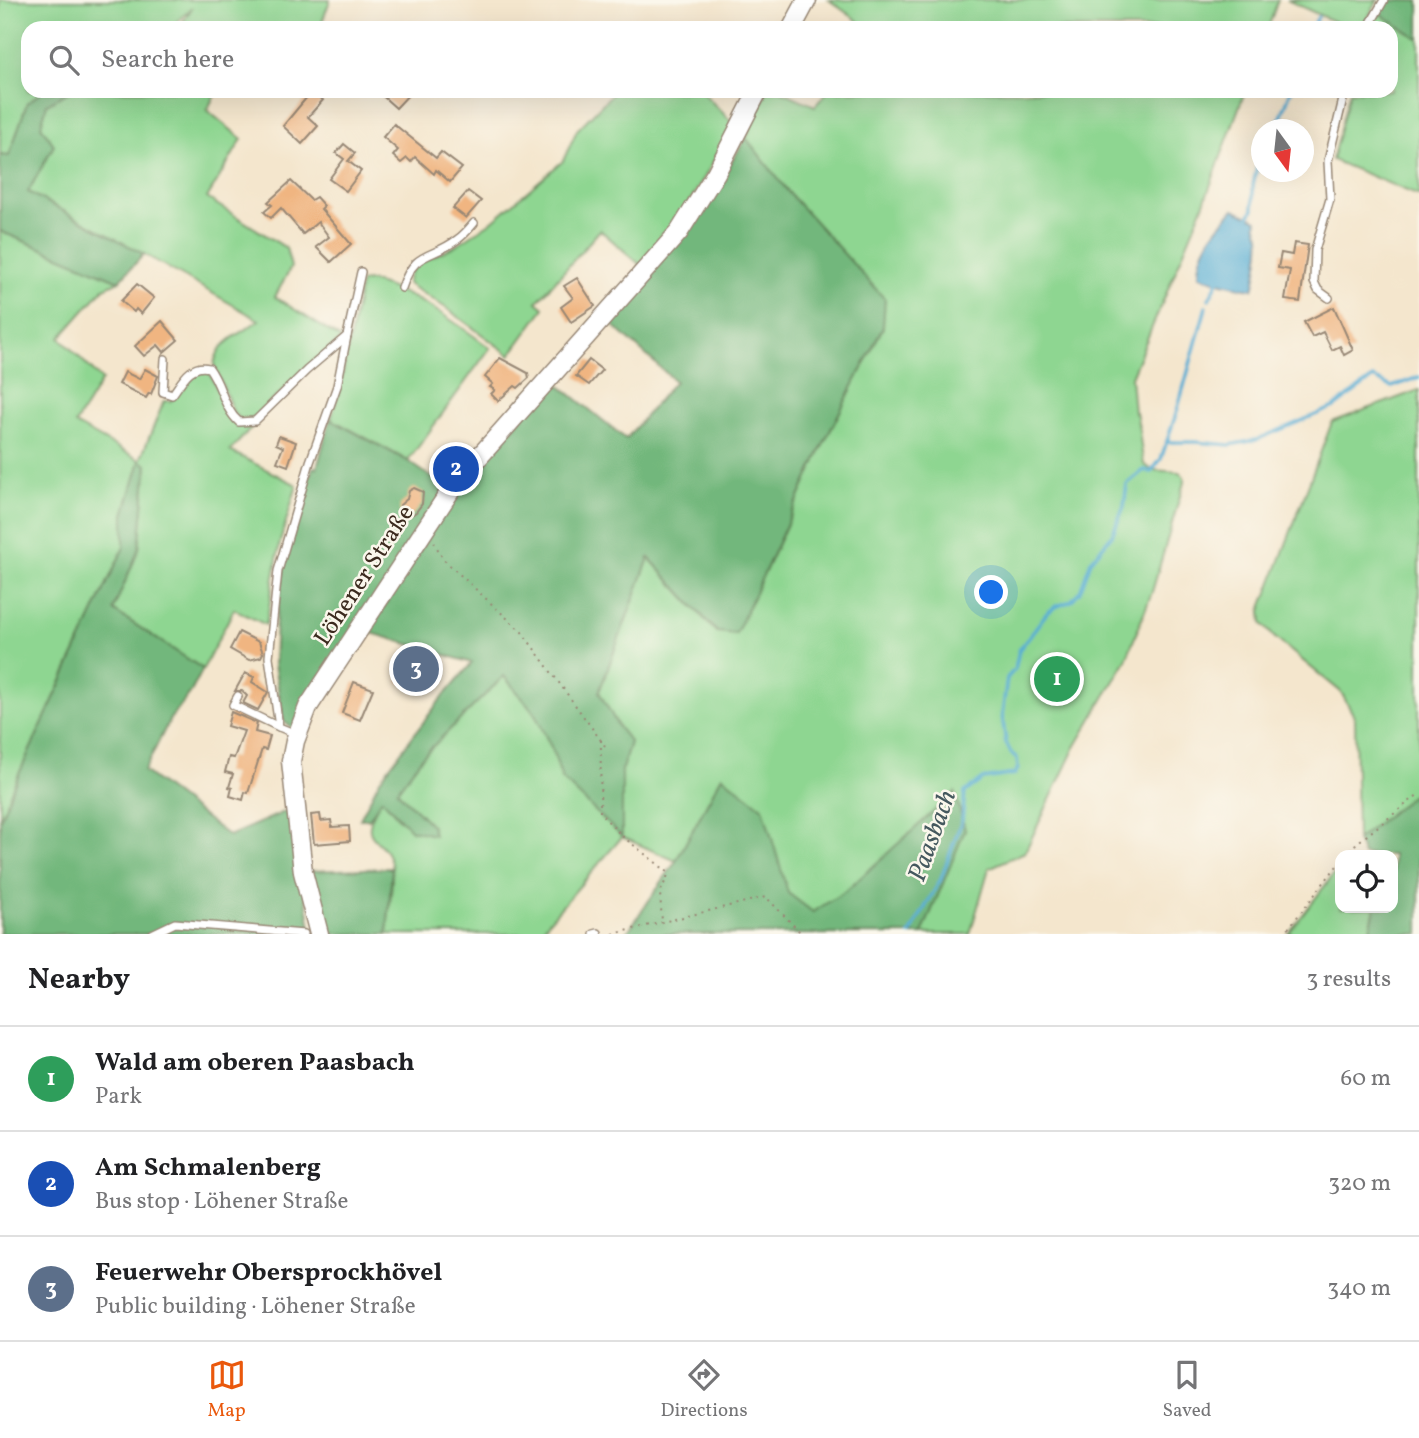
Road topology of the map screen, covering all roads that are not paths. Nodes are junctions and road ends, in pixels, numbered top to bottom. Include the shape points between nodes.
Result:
1 (807, 0) edge
2 (1384, 0) edge
3 (796, 21) edge
4 (1372, 21) edge
5 (754, 98) edge
6 (1343, 98) edge
7 (474, 223) dead end
8 (361, 272) dead end
9 (402, 288) dead end
10 (1329, 298) dead end
11 (346, 336) junction
12 (164, 359) dead end
13 (238, 696) dead end
14 (279, 727) junction
15 (297, 735) junction
16 (152, 934) edge
17 (304, 934) edge
18 (319, 934) edge

1 - 3 street
2 - 4 lane
5 - 15 street, Löhener Straße via 679,232 455,484 308,707
6 - 10 lane via 1328,161 1330,199 1315,250 1314,282
7 - 9 lane via 457,240 416,261
8 - 11 lane
11 - 12 lane via 270,408 246,423 231,415 209,368 188,373 172,395 163,392
11 - 14 lane via 337,386 278,571 269,657
13 - 14 lane via 233,705
14 - 15 lane
15 - 18 street, Löhener Straße via 292,779 303,872
16 - 17 lane via 175,923

